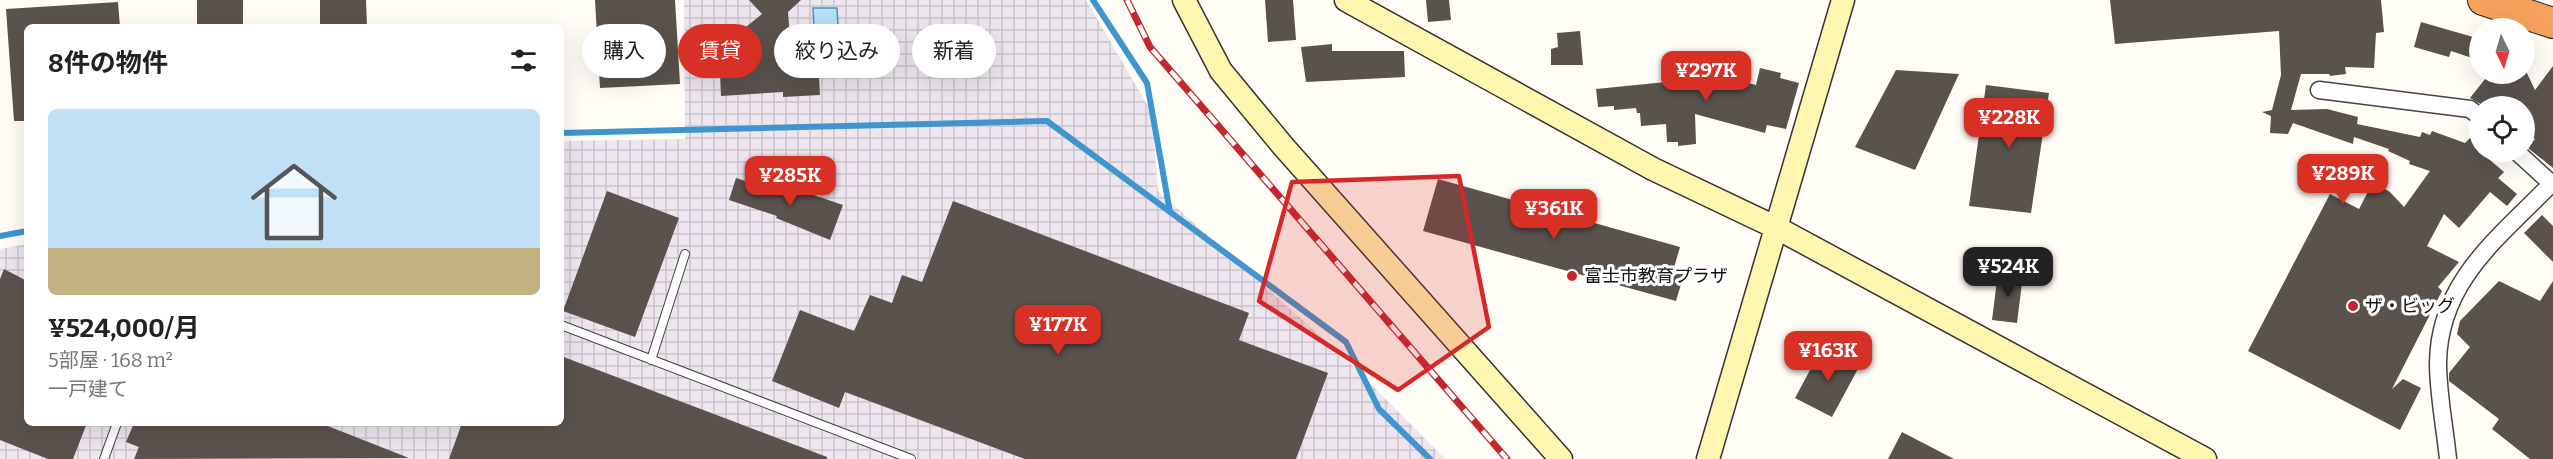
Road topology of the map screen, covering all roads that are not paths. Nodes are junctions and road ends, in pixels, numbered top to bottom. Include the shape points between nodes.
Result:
1 (1184, 0) edge
2 (1346, 0) edge
3 (1843, 0) edge
4 (2483, 0) edge
5 (2553, 23) edge
6 (2319, 90) dead end
7 (2469, 109) edge
8 (2528, 162) edge
9 (2552, 183) edge
10 (1777, 228) junction
11 (685, 254) dead end
12 (564, 326) edge
13 (651, 360) junction
14 (116, 426) edge
15 (104, 459) edge
16 (911, 459) edge
17 (1561, 459) edge
18 (1708, 459) edge
19 (2205, 459) edge
20 (2448, 459) edge

1 - 17 street via 1221,70 1283,146
2 - 10 street via 1653,169
3 - 10 street
4 - 5 highway
6 - 7 street
8 - 9 street
9 - 20 street via 2490,244 2461,282 2446,317 2438,362
10 - 18 street
10 - 19 street
11 - 13 lane
12 - 13 lane
13 - 16 lane
14 - 15 lane

